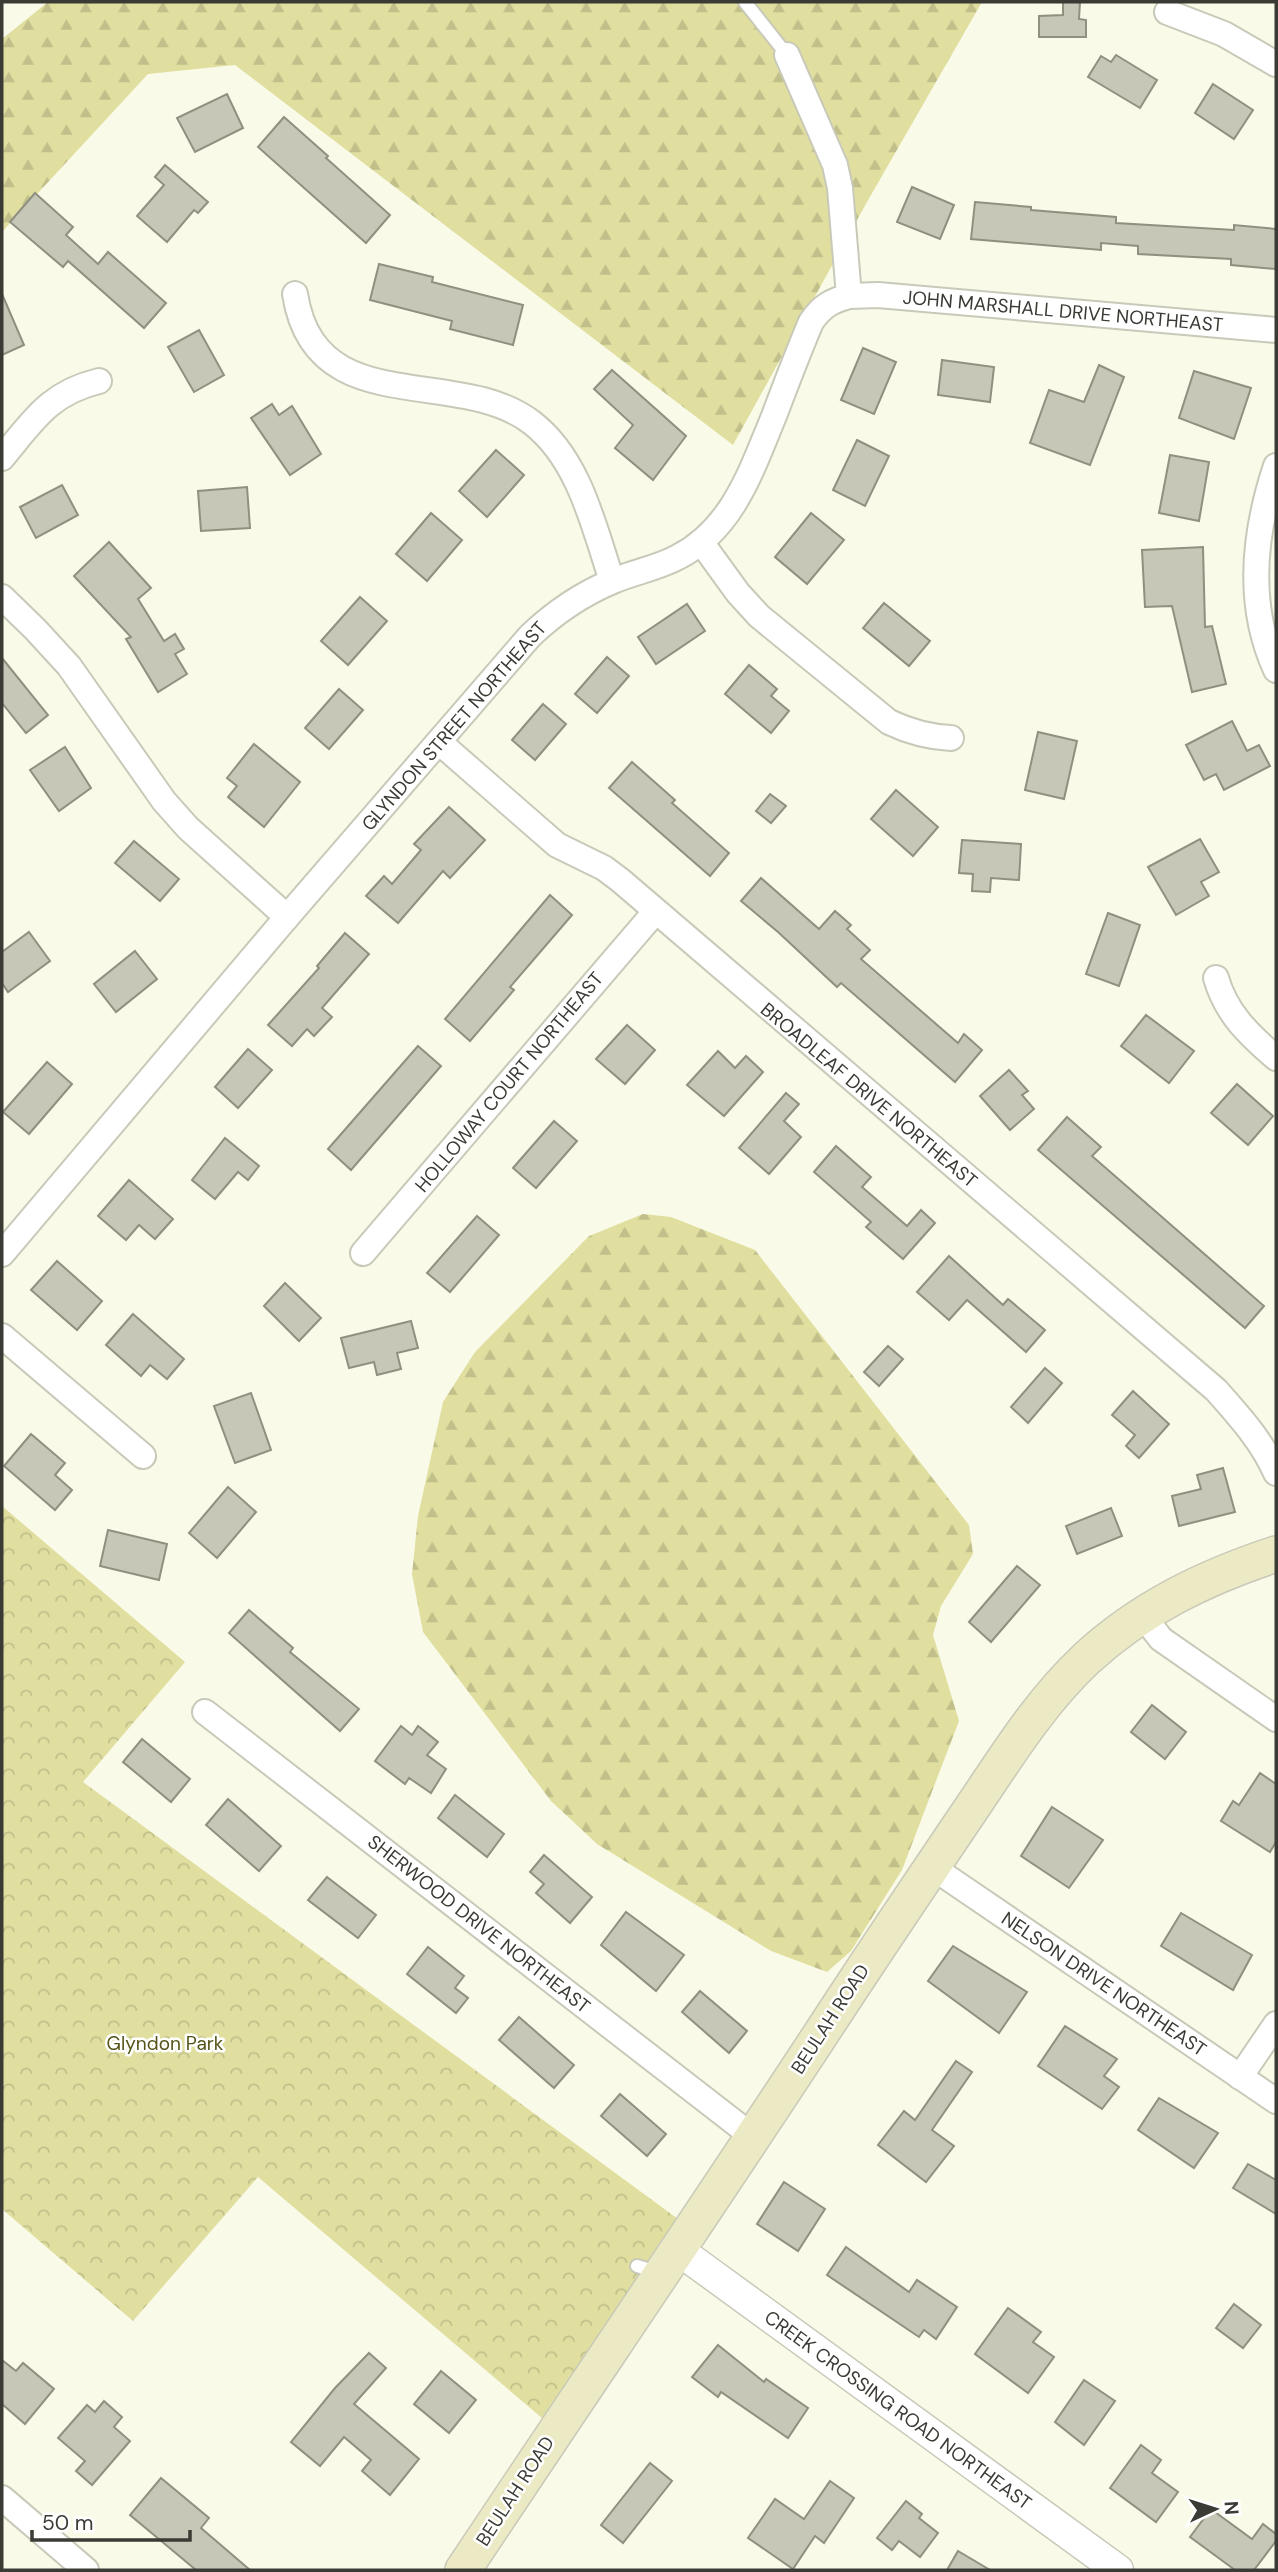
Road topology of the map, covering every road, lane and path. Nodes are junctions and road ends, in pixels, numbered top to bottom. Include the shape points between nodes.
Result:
1 (745, 2) edge
2 (1167, 12) dead end
3 (788, 55) joint
4 (1276, 64) edge
5 (295, 294) dead end
6 (849, 296) junction
7 (1276, 330) edge
8 (99, 381) dead end
9 (2, 458) edge
10 (1276, 466) edge
11 (701, 542) junction
12 (612, 582) junction
13 (2, 597) edge
14 (1276, 670) edge
15 (951, 738) dead end
16 (439, 742) junction
17 (654, 912) junction
18 (287, 917) junction
19 (1216, 978) dead end
20 (1276, 1058) edge
21 (363, 1253) dead end
22 (2, 1254) edge
23 (2, 1336) edge
24 (143, 1456) dead end
25 (1276, 1473) edge
26 (1276, 1554) edge
27 (1143, 1616) junction
28 (205, 1713) dead end
29 (1276, 1719) edge
30 (932, 1867) junction
31 (1276, 2024) edge
32 (1240, 2077) junction
33 (1276, 2101) edge
34 (752, 2136) junction
35 (658, 2263) junction
36 (2, 2498) edge
37 (86, 2570) edge
38 (463, 2570) edge
39 (1118, 2570) edge

1 - 3 lane
2 - 4 street via 1224,34
3 - 6 street via 835,165
5 - 12 street via 304,327 316,345 357,376 487,400 513,410 550,439 574,478
6 - 7 street, JOHN MARSHALL DRIVE NORTHEAST
6 - 11 street, GLYNDON STREET NORTHEAST via 831,300 811,322 753,467 721,524
8 - 9 street via 57,397
10 - 14 street via 1256,552 1263,632
11 - 12 street, GLYNDON STREET NORTHEAST via 678,558
11 - 15 street via 759,616 889,722 932,738
12 - 16 street, GLYNDON STREET NORTHEAST via 576,599 530,636
13 - 18 street via 69,666 188,828
16 - 17 street, BROADLEAF DRIVE NORTHEAST via 557,845 604,868
16 - 18 street, GLYNDON STREET NORTHEAST
17 - 21 street, HOLLOWAY COURT NORTHEAST
17 - 25 street, BROADLEAF DRIVE NORTHEAST via 1216,1390 1248,1425
18 - 22 street, GLYNDON STREET NORTHEAST
19 - 20 street via 1231,1014
23 - 24 street
26 - 27 main road, BEULAH ROAD via 1189,1587
27 - 29 street via 1161,1639
27 - 30 main road, BEULAH ROAD via 1062,1683
28 - 34 street, SHERWOOD DRIVE NORTHEAST
30 - 32 street, NELSON DRIVE NORTHEAST
30 - 34 main road, BEULAH ROAD
31 - 32 street
32 - 33 street, NELSON DRIVE NORTHEAST
34 - 35 main road, BEULAH ROAD
35 - 38 main road, BEULAH ROAD
35 - 39 street, CREEK CROSSING ROAD NORTHEAST
36 - 37 street

